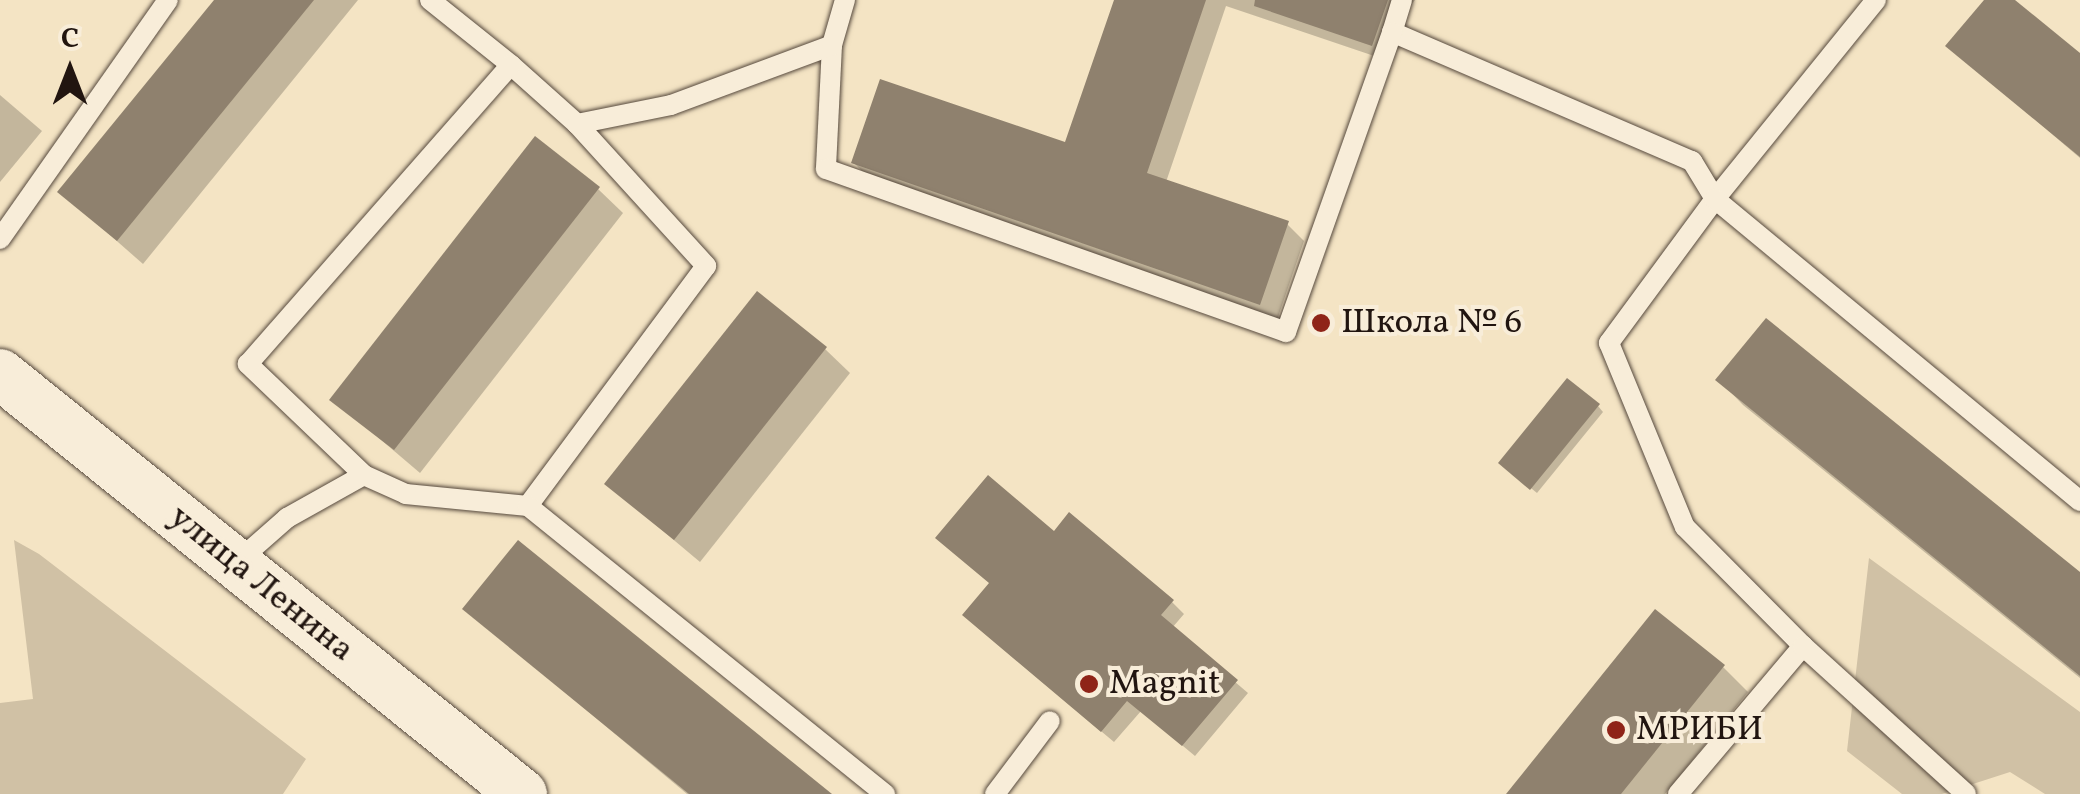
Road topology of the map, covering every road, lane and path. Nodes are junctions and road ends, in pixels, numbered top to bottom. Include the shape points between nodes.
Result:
1 (168, 0) edge
2 (430, 0) edge
3 (845, 0) edge
4 (1402, 0) edge
5 (1876, 0) edge
6 (1392, 32) junction
7 (832, 46) junction
8 (511, 65) junction
9 (576, 124) junction
10 (1715, 199) junction
11 (0, 239) edge
12 (0, 374) edge
13 (364, 474) junction
14 (2080, 501) edge
15 (528, 506) junction
16 (236, 563) junction
17 (1803, 646) junction
18 (1050, 721) dead end
19 (522, 794) edge
20 (885, 794) edge
21 (995, 794) edge
22 (1678, 794) edge
23 (1966, 794) edge

1 - 11 lane
2 - 8 lane
3 - 7 lane
4 - 6 lane
5 - 10 lane
6 - 7 lane via 1286,332 826,169
6 - 10 lane via 1692,161
7 - 9 lane via 671,105
8 - 9 lane
8 - 13 lane via 248,364
9 - 15 lane via 706,266
10 - 14 lane
10 - 17 lane via 1609,344 1685,526
12 - 16 street, улица Ленина
13 - 15 lane via 406,494
13 - 16 lane via 286,518
15 - 20 lane
16 - 19 street, улица Ленина
17 - 22 lane
17 - 23 lane
18 - 21 lane

